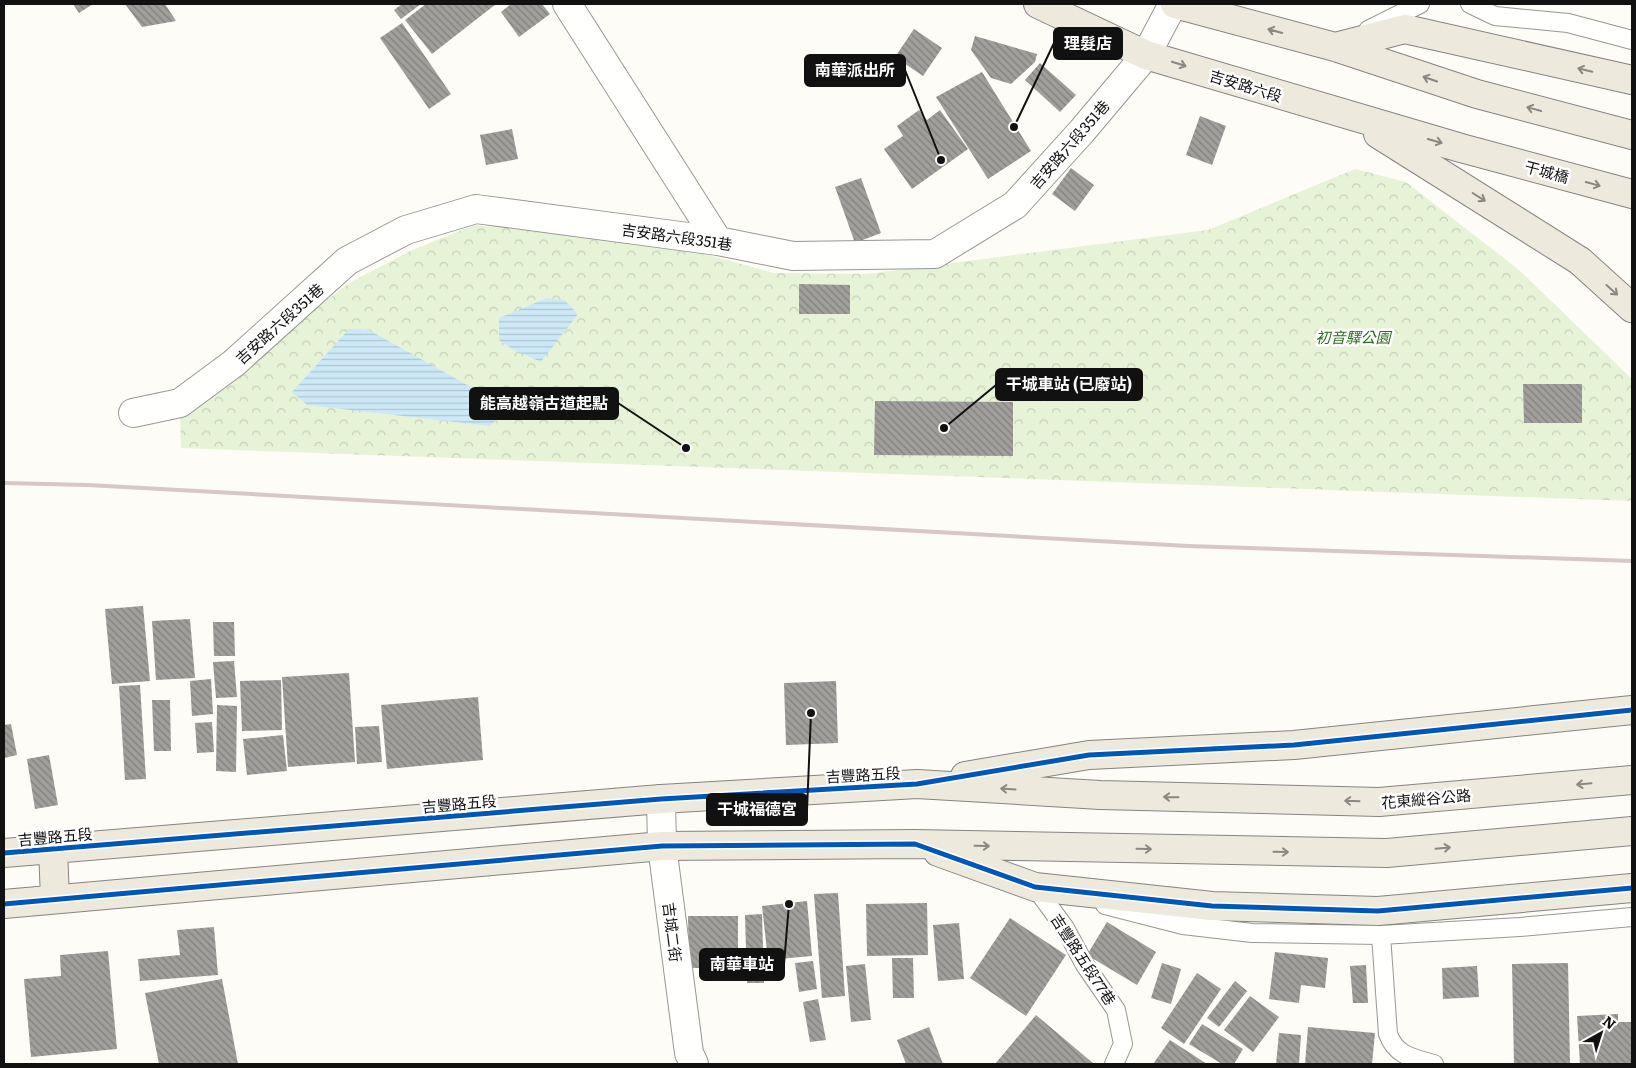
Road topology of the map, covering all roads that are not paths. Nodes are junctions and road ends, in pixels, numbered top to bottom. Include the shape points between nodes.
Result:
1 (568, 4) edge
2 (1038, 4) edge
3 (1174, 4) edge
4 (1420, 4) edge
5 (1470, 4) edge
6 (1632, 40) edge
7 (1334, 47) junction
8 (1146, 54) junction
9 (1632, 80) edge
10 (1349, 116) junction
11 (1632, 135) edge
12 (1461, 148) joint
13 (1632, 194) edge
14 (718, 241) junction
15 (1632, 308) edge
16 (133, 413) dead end
17 (1632, 710) edge
18 (1632, 780) edge
19 (916, 784) junction
20 (1220, 797) joint
21 (661, 799) junction
22 (1632, 830) edge
23 (915, 844) junction
24 (662, 846) junction
25 (53, 848) junction
26 (4, 853) edge
27 (1035, 887) junction
28 (1632, 888) edge
29 (55, 899) junction
30 (4, 904) edge
31 (1632, 917) edge
32 (1381, 935) junction
33 (694, 1064) edge
34 (1114, 1064) edge
35 (1434, 1064) edge

1 - 14 street
2 - 8 main road, 吉安路六段
7 -> 3 main road
3 - 8 street, 吉安路六段351巷
4 - 7 lane
5 - 6 lane via 1495,16 1568,23
9 -> 7 main road via 1405,29
11 -> 7 main road via 1477,94
8 -> 10 main road, 吉安路六段
8 - 14 street, 吉安路六段351巷 via 1015,205 935,254 793,256
10 -> 12 main road, 吉安路六段
10 -> 15 main road via 1580,261
12 -> 13 main road, 干城橋
14 - 16 street, 吉安路六段351巷 via 476,209 450,216 406,230 347,262 234,363 180,403
17 - 19 main road via 1294,745 1090,755
18 -> 20 main road, 花東縱谷公路 via 1379,802
20 -> 19 main road, 吉豐路五段 via 1100,795
19 - 21 main road, 吉豐路五段
21 - 24 street, 吉城二街
21 - 25 main road, 吉豐路五段
23 -> 22 main road via 1386,853
23 - 24 main road
23 - 27 main road
24 - 29 main road
24 - 33 street, 吉城二街 via 689,1053
25 - 26 main road, 吉豐路五段
25 - 29 main road
27 - 28 main road via 1212,906 1378,911
27 - 32 lane via 1184,925 1252,933
27 - 34 lane, 吉豐路五段77巷 via 1065,928 1085,965 1116,1010 1123,1044
29 - 30 main road
31 - 32 lane
32 - 35 lane via 1388,1034 1392,1045 1405,1055

